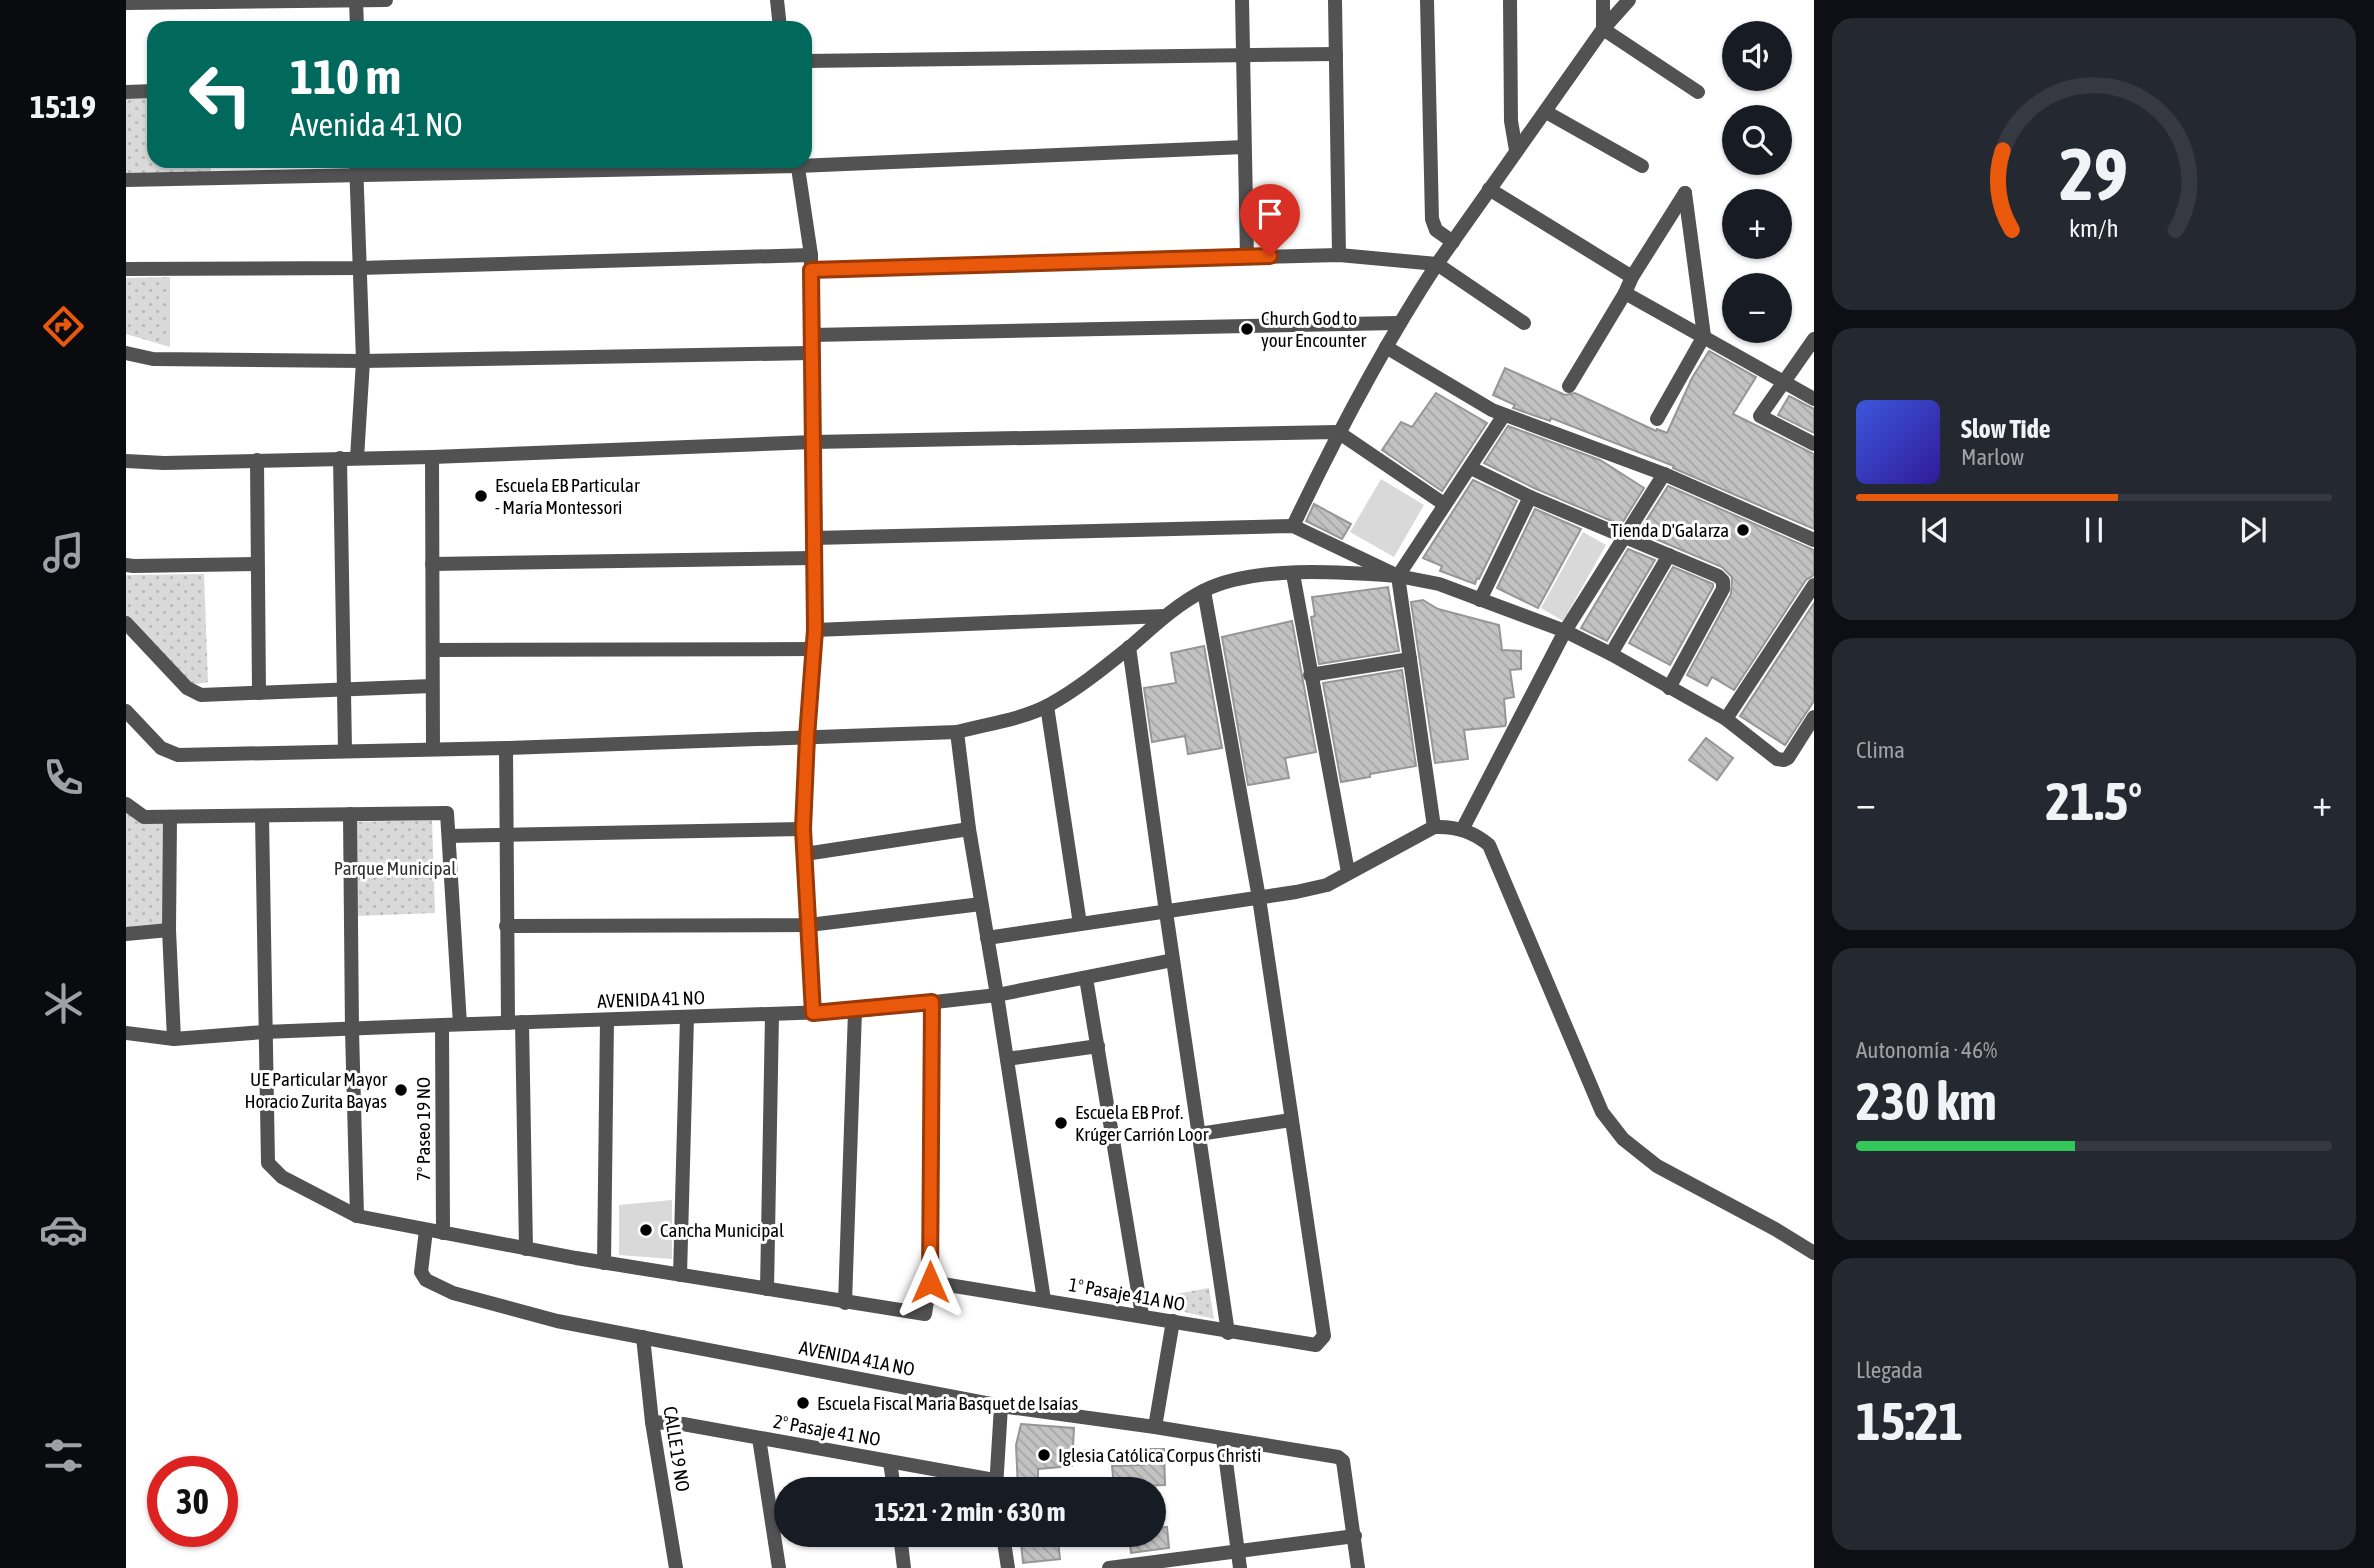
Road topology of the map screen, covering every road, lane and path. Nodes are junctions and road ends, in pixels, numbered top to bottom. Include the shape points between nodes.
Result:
1 (356, 0) edge
2 (386, 0) edge
3 (777, 0) edge
4 (1242, 0) edge
5 (1335, 0) edge
6 (1427, 0) edge
7 (1510, 0) edge
8 (1603, 0) edge
9 (1629, 0) edge
10 (126, 3) edge
11 (357, 21) edge
12 (779, 21) edge
13 (1603, 29) junction
14 (1243, 54) junction
15 (1336, 54) junction
16 (812, 61) edge
17 (147, 91) edge
18 (126, 92) edge
19 (1698, 92) dead end
20 (1546, 112) junction
21 (1244, 147) junction
22 (1516, 150) junction
23 (812, 163) edge
24 (1642, 166) dead end
25 (356, 168) edge
26 (798, 168) edge
27 (126, 180) edge
28 (1489, 189) junction
29 (1453, 242) junction
30 (1339, 254) junction
31 (1247, 257) junction
32 (811, 262) junction
33 (1437, 264) junction
34 (359, 268) junction
35 (126, 269) edge
36 (1632, 277) junction
37 (1625, 293) junction
38 (1398, 323) junction
39 (1524, 323) dead end
40 (812, 335) junction
41 (1704, 336) junction
42 (1814, 339) edge
43 (1386, 347) junction
44 (126, 353) edge
45 (811, 353) junction
46 (363, 361) junction
47 (1783, 380) junction
48 (1569, 386) dead end
49 (1814, 399) edge
50 (1504, 415) junction
51 (1657, 419) dead end
52 (1338, 432) junction
53 (813, 442) junction
54 (1814, 444) edge
55 (432, 457) junction
56 (340, 458) junction
57 (357, 458) junction
58 (257, 460) junction
59 (126, 461) edge
60 (1471, 468) junction
61 (1664, 474) junction
62 (1530, 497) junction
63 (1444, 504) junction
64 (1293, 526) junction
65 (1625, 536) junction
66 (814, 538) junction
67 (1814, 540) edge
68 (1669, 555) junction
69 (814, 558) junction
70 (257, 564) junction
71 (432, 564) junction
72 (126, 565) edge
73 (1293, 574) junction
74 (1398, 576) junction
75 (1814, 585) edge
76 (1204, 591) junction
77 (1480, 600) junction
78 (1165, 616) junction
79 (126, 623) edge
80 (815, 630) junction
81 (1565, 631) junction
82 (1129, 647) junction
83 (814, 649) junction
84 (433, 650) junction
85 (1611, 654) junction
86 (1410, 659) junction
87 (1311, 675) junction
88 (432, 686) junction
89 (344, 688) junction
90 (1669, 688) junction
91 (259, 693) junction
92 (1047, 706) junction
93 (126, 712) edge
94 (1814, 717) edge
95 (1726, 719) junction
96 (957, 732) junction
97 (807, 737) junction
98 (506, 748) junction
99 (433, 749) junction
100 (345, 750) junction
101 (126, 804) edge
102 (350, 814) junction
103 (262, 816) junction
104 (170, 817) junction
105 (1434, 827) junction
106 (803, 829) junction
107 (969, 829) junction
108 (1462, 830) junction
109 (505, 835) junction
110 (449, 836) junction
111 (805, 854) junction
112 (1348, 872) junction
113 (1259, 898) junction
114 (981, 904) junction
115 (1166, 912) junction
116 (1080, 924) junction
117 (810, 925) junction
118 (506, 926) junction
119 (169, 930) junction
120 (126, 934) edge
121 (987, 938) junction
122 (1173, 960) junction
123 (1086, 978) junction
124 (997, 995) junction
125 (932, 1002) junction
126 (855, 1011) junction
127 (813, 1013) junction
128 (772, 1015) junction
129 (687, 1017) junction
130 (607, 1020) junction
131 (515, 1023) junction
132 (460, 1024) junction
133 (442, 1025) junction
134 (352, 1031) junction
135 (264, 1032) junction
136 (126, 1033) edge
137 (174, 1040) junction
138 (1098, 1046) junction
139 (1007, 1059) junction
140 (1291, 1120) junction
141 (1199, 1134) junction
142 (357, 1216) junction
143 (426, 1230) junction
144 (443, 1233) junction
145 (526, 1249) junction
146 (1814, 1253) edge
147 (604, 1263) junction
148 (680, 1275) junction
149 (930, 1282) junction
150 (767, 1289) junction
151 (1044, 1300) junction
152 (845, 1303) junction
153 (1142, 1315) junction
154 (1174, 1321) junction
155 (1228, 1333) junction
156 (643, 1336) junction
157 (1000, 1406) junction
158 (652, 1422) junction
159 (1156, 1427) junction
160 (759, 1438) junction
161 (1223, 1439) junction
162 (890, 1462) junction
163 (892, 1477) edge
164 (958, 1477) edge
165 (996, 1477) edge
166 (1355, 1536) junction
167 (901, 1547) edge
168 (1005, 1547) edge
169 (1237, 1551) junction
170 (676, 1568) edge
171 (779, 1568) edge
172 (904, 1568) edge
173 (1008, 1568) edge
174 (1109, 1568) edge
175 (1240, 1568) edge
176 (1358, 1568) edge

1 - 2 street
1 - 10 street
1 - 11 street
3 - 12 street
4 - 14 street
5 - 15 street
6 - 29 street via 1432,219 1436,230
7 - 22 street via 1511,121
8 - 13 street
9 - 13 street
13 - 19 street
13 - 20 street
14 - 15 street
14 - 16 street
14 - 21 street
15 - 30 street
17 - 18 street
20 - 22 street
20 - 24 street
21 - 23 street
21 - 31 street
22 - 28 street
25 - 27 street
25 - 34 street
26 - 32 street
28 - 29 street
28 - 36 street
29 - 33 street
30 - 31 street
30 - 33 street
31 - 32 street
32 - 34 street
32 - 40 street
33 - 38 street
33 - 39 street
34 - 35 street
34 - 46 street
36 - 37 street
36 - 41 street via 1685,193
37 - 41 street
37 - 48 street
38 - 40 street
38 - 43 street
40 - 45 street
41 - 47 street
41 - 51 street
42 - 47 street
43 - 50 street
43 - 52 street
44 - 46 street via 153,359
45 - 46 street
45 - 53 street
46 - 57 street
47 - 49 street
47 - 54 street via 1760,416
50 - 60 street
50 - 61 street
52 - 53 street
52 - 63 street
52 - 64 street
53 - 55 street
53 - 66 street
55 - 57 street
55 - 71 street
56 - 57 street
56 - 58 street
56 - 89 street
58 - 59 street
58 - 70 street
60 - 62 street
60 - 63 street
61 - 65 street
61 - 67 street
62 - 65 street
62 - 77 street
63 - 74 street
64 - 66 street
64 - 74 street
65 - 68 street
65 - 81 street
66 - 69 street
68 - 85 street
68 - 90 street via 1718,576 1723,589
69 - 71 street
69 - 80 street
70 - 72 street
70 - 91 street
71 - 84 street
73 - 74 street
73 - 76 street via 1250,577
73 - 87 street
74 - 77 street via 1439,584
74 - 86 street
75 - 95 street
76 - 78 street
76 - 113 street
77 - 81 street
78 - 80 street
78 - 82 street
79 - 91 street via 193,692
80 - 83 street
81 - 85 street
81 - 108 street
82 - 92 street
82 - 115 street
83 - 84 street
83 - 97 street
84 - 88 street
85 - 90 street
86 - 87 street
86 - 105 street
87 - 112 street
88 - 89 street
88 - 99 street
89 - 91 street
89 - 100 street
90 - 95 street
92 - 96 street
92 - 116 street
93 - 100 street via 161,748 178,755
94 - 95 street via 1784,760
96 - 97 street
96 - 107 street
97 - 98 street
97 - 106 street
98 - 99 street
98 - 109 street
99 - 100 street
101 - 104 street via 144,817
102 - 103 street
102 - 110 street via 447,813
102 - 134 street
103 - 104 street
103 - 135 street
104 - 119 street
105 - 108 street
105 - 112 street
106 - 109 street
106 - 111 street
107 - 111 street
107 - 114 street
108 - 146 street via 1489,845 1602,1112 1623,1139 1657,1166
109 - 110 street
109 - 118 street
110 - 132 street
111 - 117 street
112 - 113 street via 1327,885
113 - 115 street
113 - 140 street
114 - 117 street
114 - 121 street
115 - 116 street
115 - 122 street
116 - 121 street
117 - 118 street
117 - 127 street
118 - 131 street
119 - 120 street
119 - 137 street
121 - 124 street
122 - 123 street, AVENIDA 41 NO
122 - 141 street
123 - 124 street, AVENIDA 41 NO
123 - 138 street
124 - 125 street, AVENIDA 41 NO
124 - 139 street
125 - 126 street, AVENIDA 41 NO
125 - 149 street
126 - 127 street, AVENIDA 41 NO
126 - 152 street
127 - 128 street, AVENIDA 41 NO
128 - 129 street, AVENIDA 41 NO
128 - 150 street
129 - 130 street, AVENIDA 41 NO
129 - 148 street
130 - 131 street, AVENIDA 41 NO
130 - 147 street
131 - 132 street, AVENIDA 41 NO
131 - 145 street
132 - 133 street, AVENIDA 41 NO
133 - 134 street, AVENIDA 41 NO
133 - 144 street, 7º Paseo 19 NO
134 - 135 street, AVENIDA 41 NO
134 - 142 street
135 - 137 street, AVENIDA 41 NO
135 - 142 street via 268,1163 282,1177
136 - 137 street, AVENIDA 41 NO
138 - 139 street
138 - 153 street
139 - 151 street
140 - 141 street
140 - 155 street, 1º Pasaje 41A NO via 1324,1336 1316,1345
141 - 155 street
142 - 143 street
143 - 144 street
143 - 156 street, AVENIDA 41A NO via 421,1272 426,1280 453,1293 557,1321
144 - 145 street
145 - 147 street
147 - 148 street
148 - 150 street
149 - 151 street, 1º Pasaje 41A NO
149 - 152 street via 925,1314
150 - 152 street
151 - 153 street, 1º Pasaje 41A NO
153 - 154 street, 1º Pasaje 41A NO
154 - 155 street, 1º Pasaje 41A NO
154 - 159 street
156 - 157 street, AVENIDA 41A NO
156 - 158 street, CALLE 19 NO
157 - 159 street, AVENIDA 41A NO
157 - 165 street
158 - 160 street, 2º Pasaje 41 NO
158 - 170 street, CALLE 19 NO
159 - 161 street, AVENIDA 41A NO
160 - 162 street, 2º Pasaje 41 NO
160 - 171 street
161 - 166 street, AVENIDA 41A NO via 1338,1457 1343,1461
161 - 169 street
162 - 163 street
162 - 164 street, 2º Pasaje 41 NO
166 - 169 street
166 - 176 street
167 - 172 street
168 - 173 street
169 - 174 street
169 - 175 street

